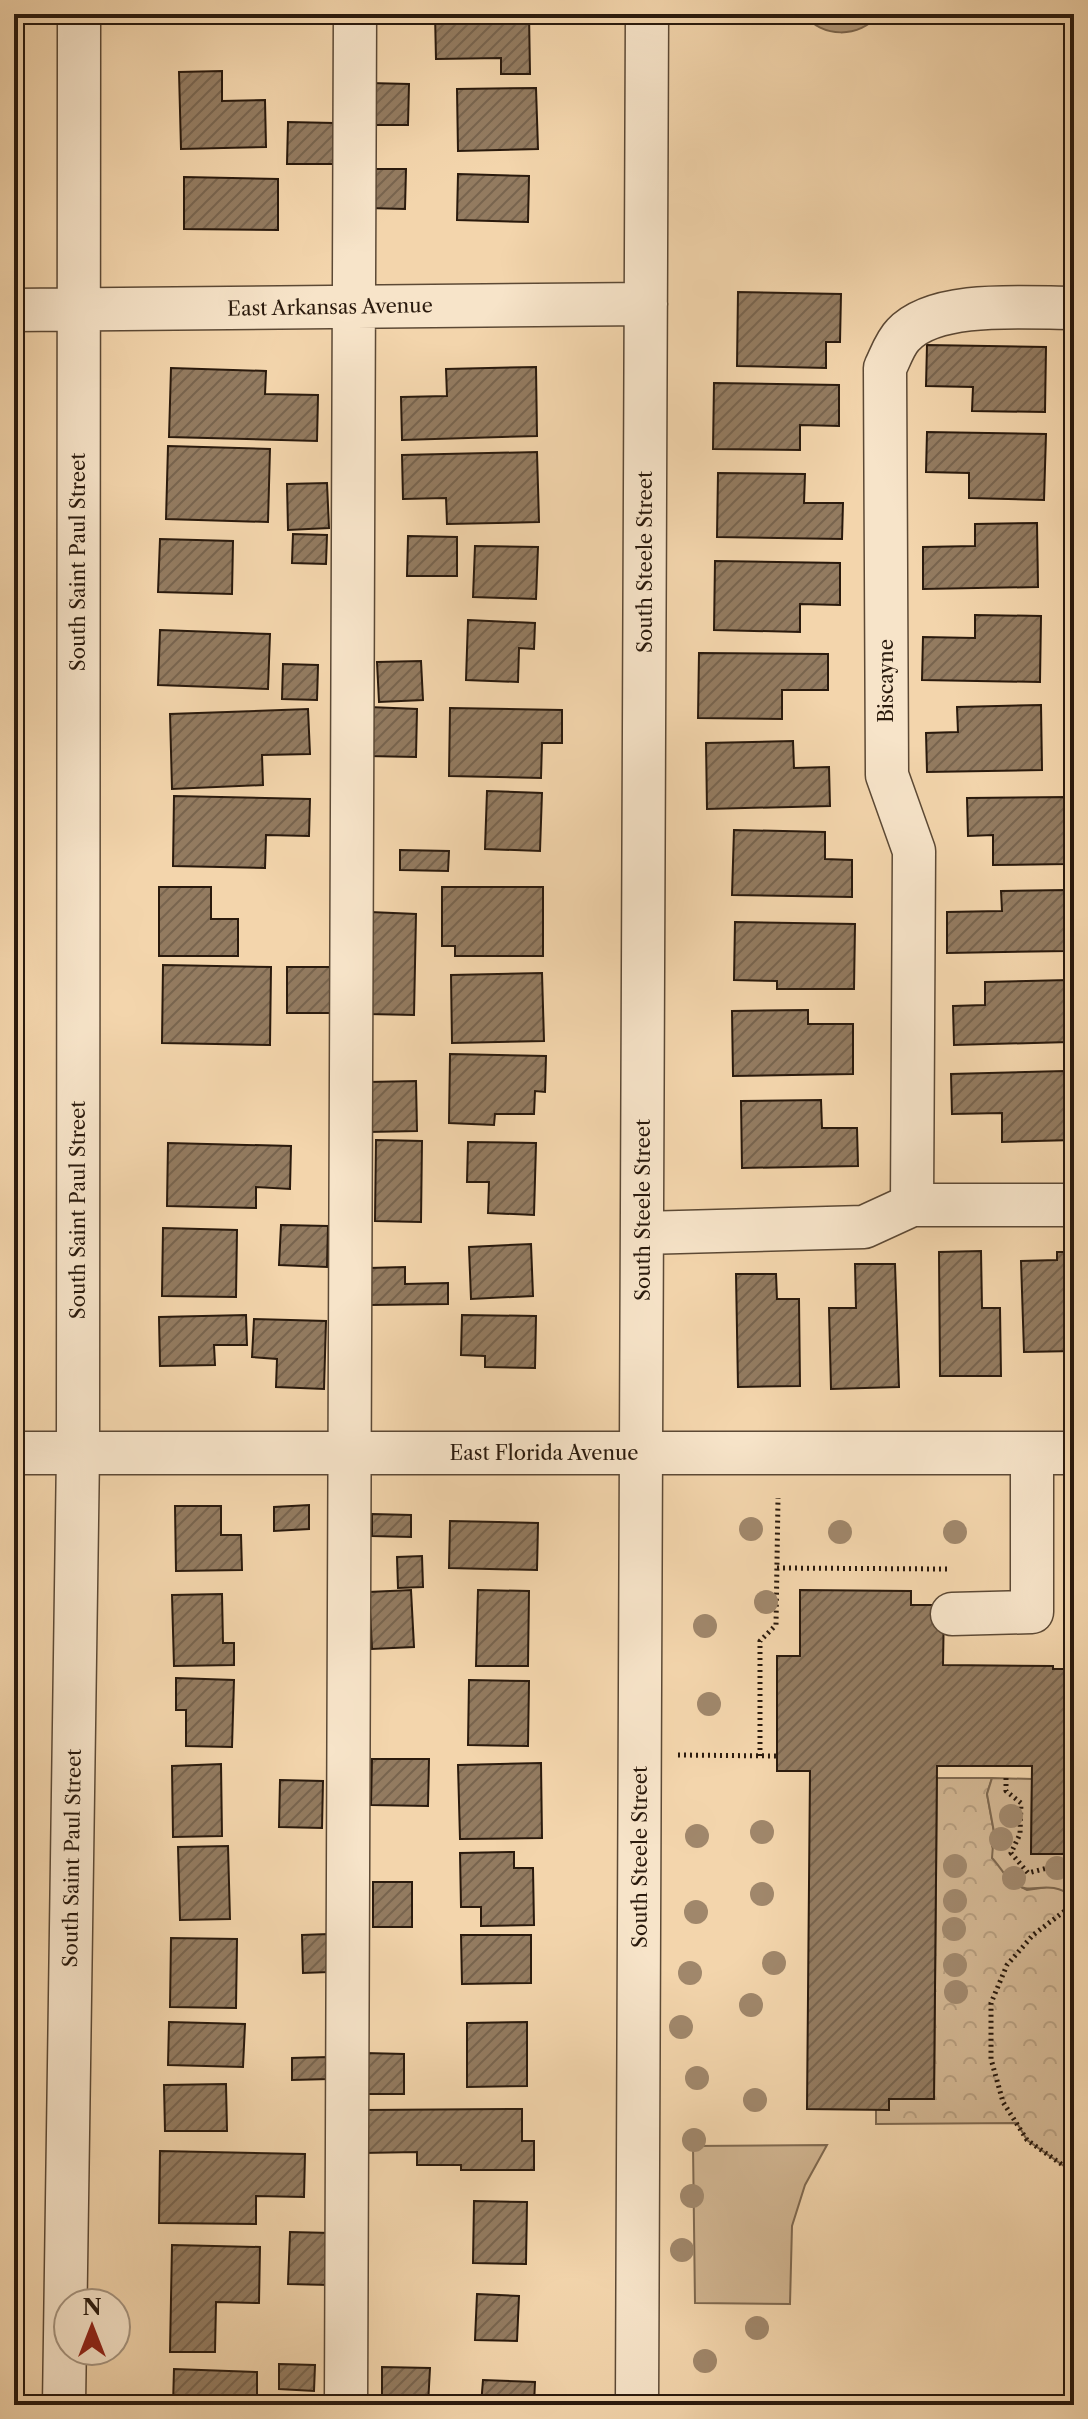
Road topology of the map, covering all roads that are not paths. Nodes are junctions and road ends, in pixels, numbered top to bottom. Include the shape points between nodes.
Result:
1 (79, 14) edge
2 (355, 14) edge
3 (647, 14) edge
4 (646, 304) junction
5 (355, 307) junction
6 (1074, 308) edge
7 (14, 310) edge
8 (79, 310) junction
9 (912, 1205) junction
10 (1074, 1205) edge
11 (642, 1233) junction
12 (14, 1453) edge
13 (78, 1453) junction
14 (350, 1453) junction
15 (642, 1453) junction
16 (1032, 1453) junction
17 (1074, 1453) edge
18 (952, 1614) dead end
19 (64, 2405) edge
20 (346, 2405) edge
21 (637, 2405) edge

1 - 8 street, South Saint Paul Street
2 - 5 street
3 - 4 street, South Steele Street
4 - 5 street, East Arkansas Avenue
4 - 11 street, South Steele Street
5 - 8 street, East Arkansas Avenue
5 - 14 street
6 - 9 street, Biscayne via 973,308 937,314 903,334 885,368 887,775 914,851
7 - 8 street, East Arkansas Avenue
8 - 13 street, South Saint Paul Street
9 - 10 street
9 - 11 street via 864,1227
11 - 15 street, South Steele Street
12 - 13 street, East Florida Avenue
13 - 14 street, East Florida Avenue
13 - 19 street, South Saint Paul Street
14 - 15 street, East Florida Avenue
14 - 20 street
15 - 16 street, East Florida Avenue
15 - 21 street, South Steele Street
16 - 17 street, East Florida Avenue
16 - 18 street via 1032,1612

